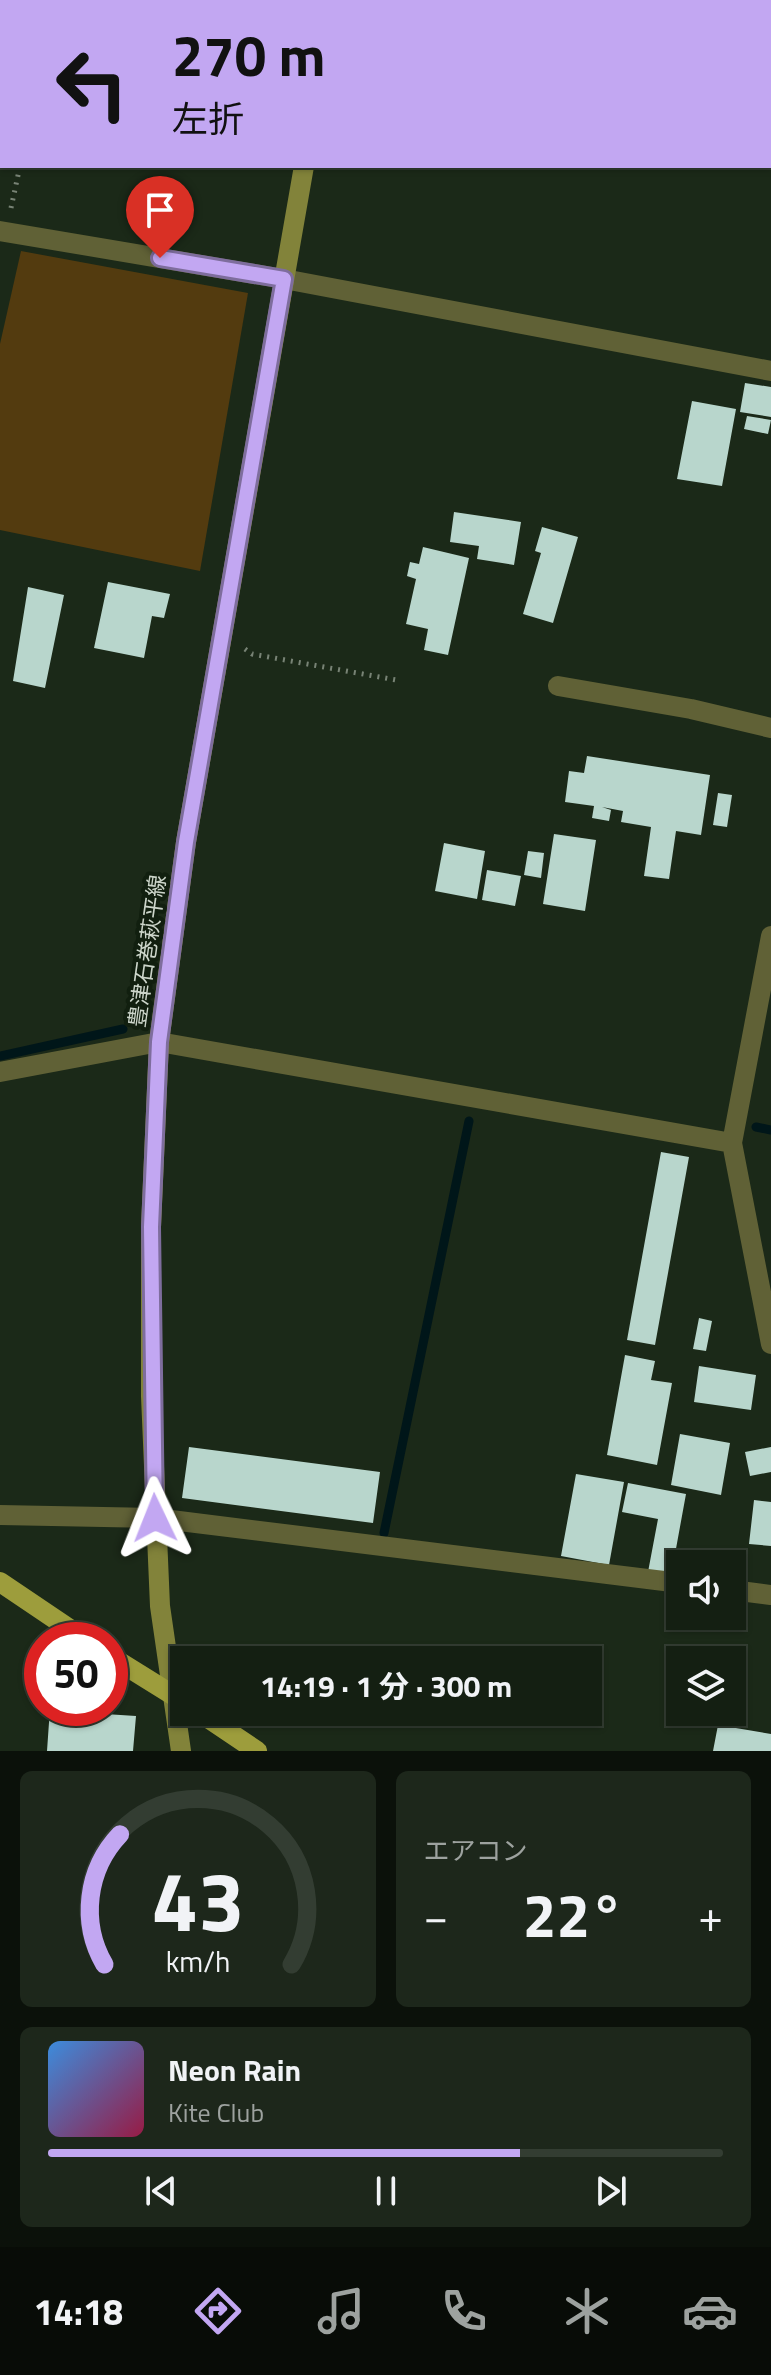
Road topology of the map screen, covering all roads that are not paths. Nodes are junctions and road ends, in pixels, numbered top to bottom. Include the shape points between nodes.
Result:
1 (304, 168) edge
2 (0, 231) edge
3 (284, 279) junction
4 (771, 371) edge
5 (558, 686) dead end
6 (771, 728) edge
7 (771, 936) edge
8 (159, 1042) junction
9 (0, 1072) edge
10 (732, 1143) junction
11 (771, 1344) edge
12 (0, 1515) edge
13 (155, 1518) junction
14 (666, 1581) edge
15 (0, 1582) edge
16 (746, 1592) edge
17 (771, 1595) edge
18 (59, 1622) edge
19 (170, 1657) edge
20 (128, 1667) edge
21 (170, 1693) edge
22 (180, 1726) edge
23 (220, 1726) edge
24 (181, 1751) edge
25 (257, 1751) edge

1 - 3 main road, 豊津石巻萩平線
2 - 3 street
3 - 4 street
3 - 8 main road, 豊津石巻萩平線 via 186,842
5 - 6 street
7 - 10 street
8 - 9 street
8 - 10 street
8 - 13 main road, 豊津石巻萩平線 via 151,1227
10 - 11 street
12 - 13 street
13 - 14 street
13 - 19 main road, 豊津石巻萩平線 via 160,1606
15 - 18 main road
16 - 17 street
20 - 21 main road
22 - 24 main road, 豊津石巻萩平線
23 - 25 main road

